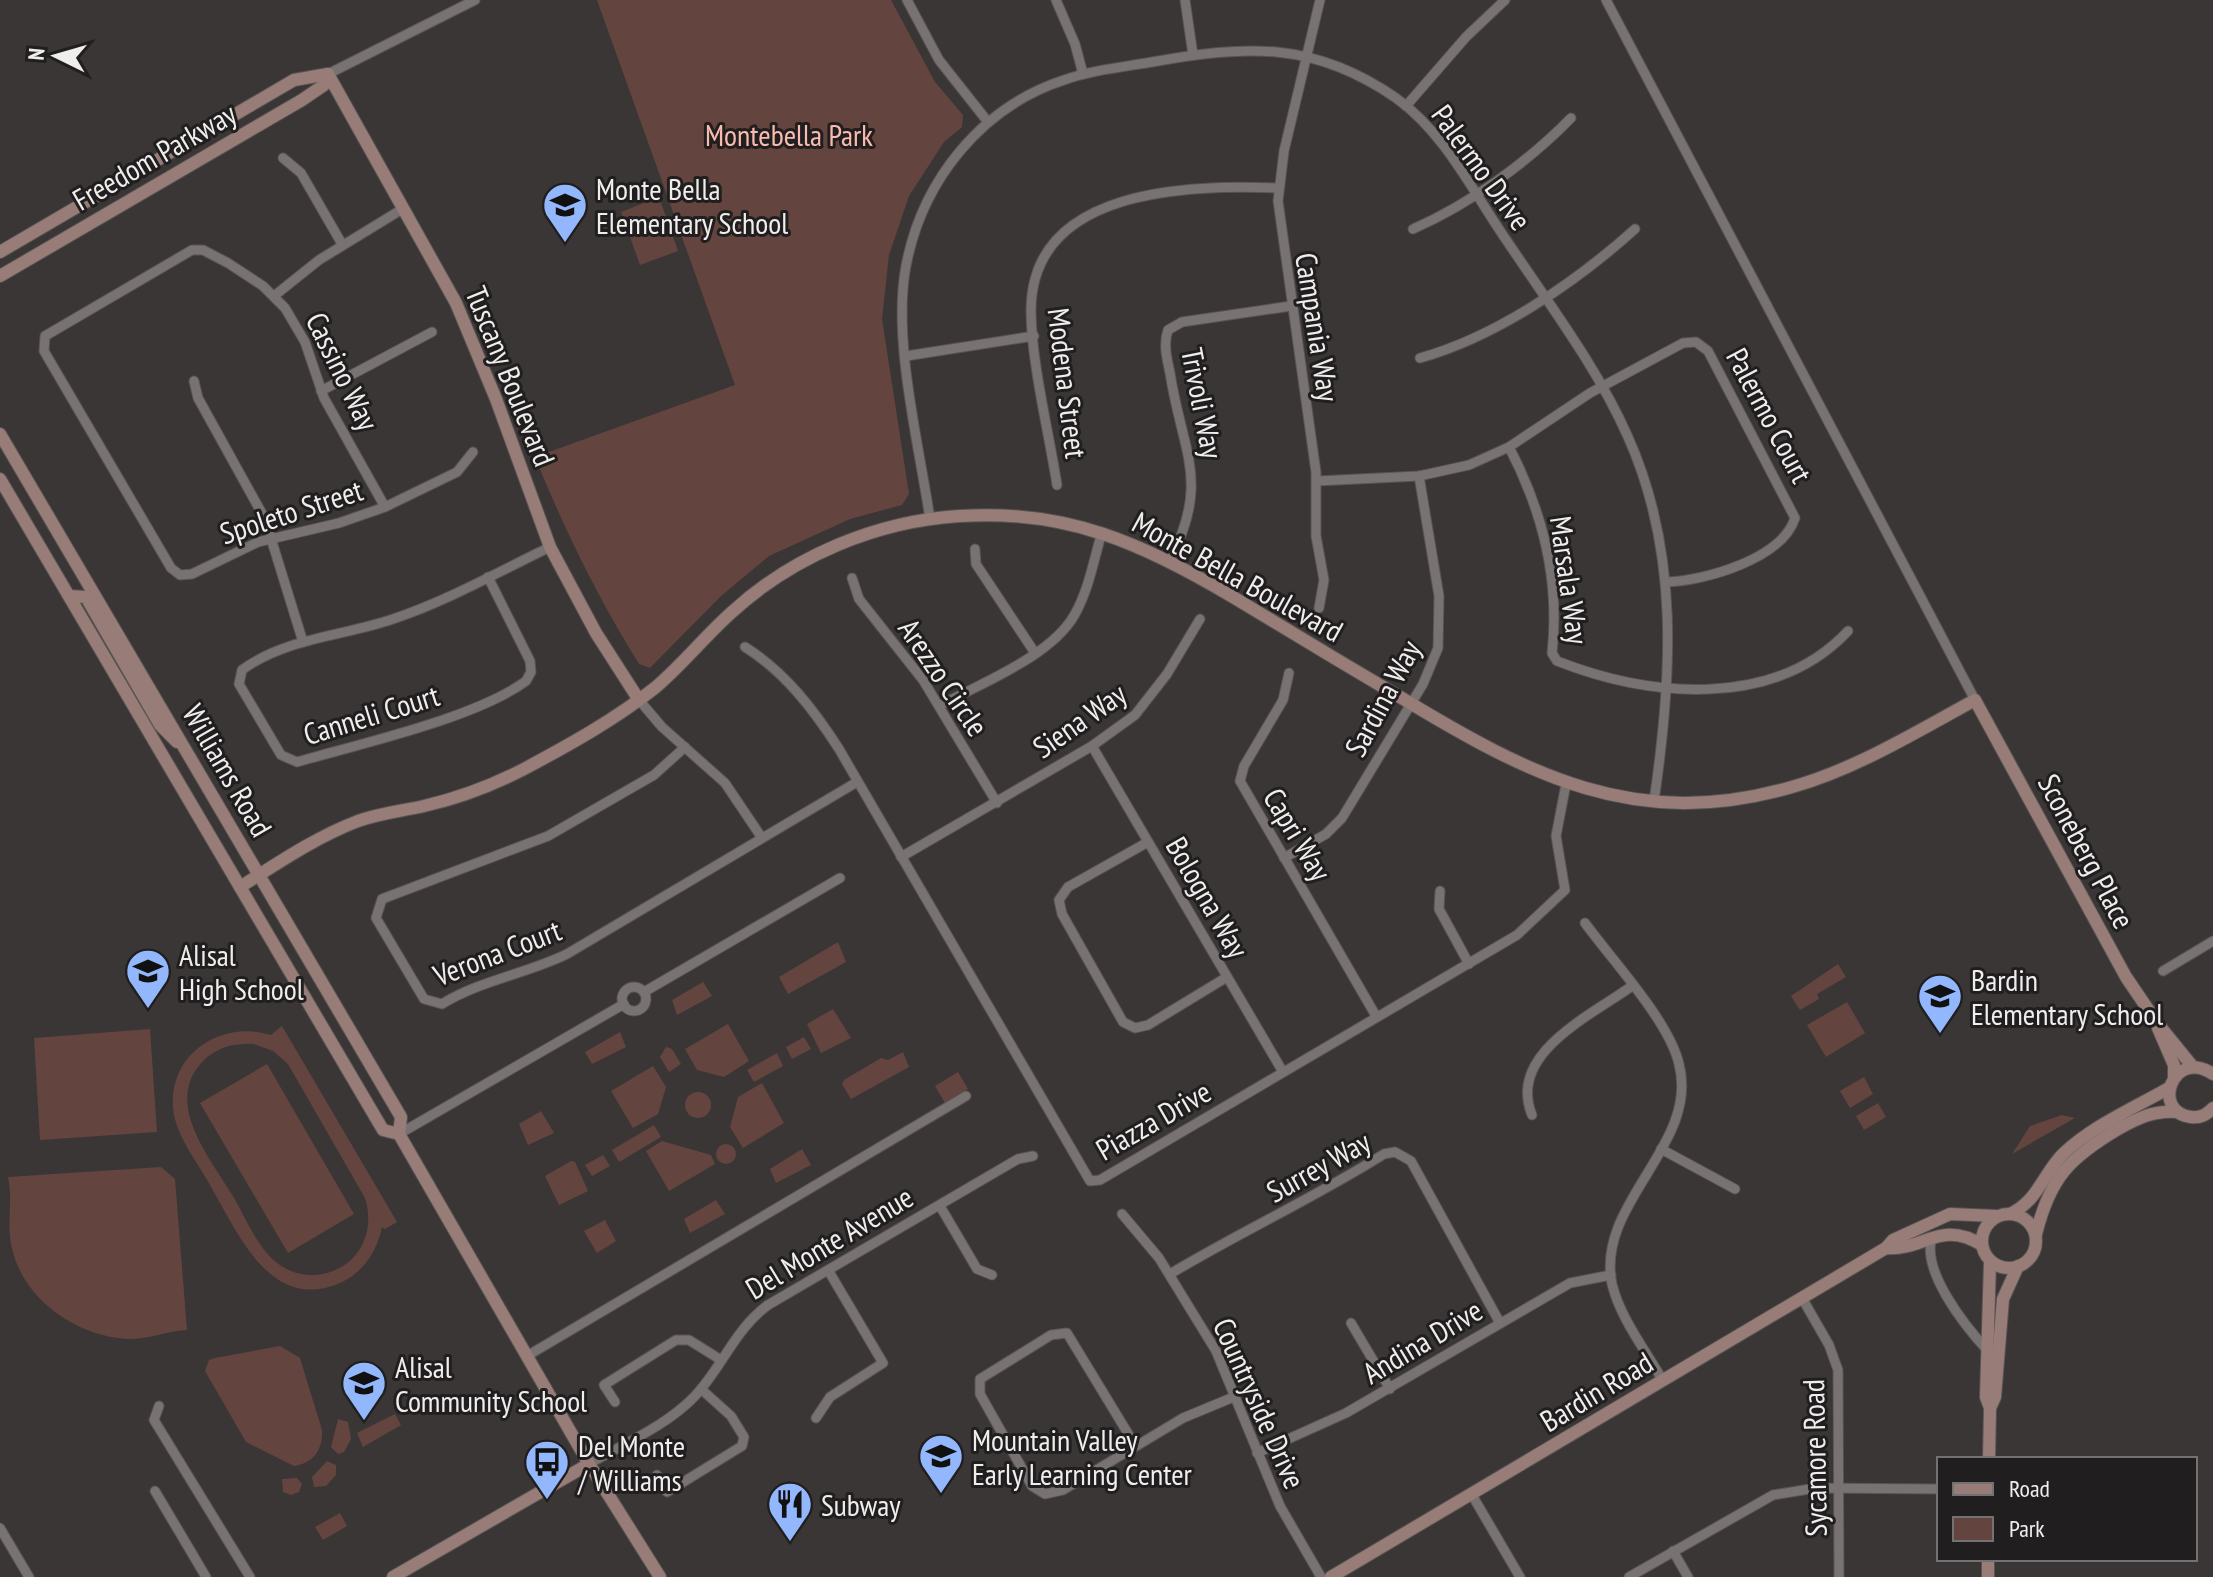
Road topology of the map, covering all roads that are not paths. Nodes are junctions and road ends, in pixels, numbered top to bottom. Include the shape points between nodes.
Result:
1 (475, 0) edge
2 (907, 0) edge
3 (1056, 0) edge
4 (1185, 0) edge
5 (1320, 0) edge
6 (1505, 0) edge
7 (1606, 0) edge
8 (1193, 55) junction
9 (1306, 55) junction
10 (328, 74) junction
11 (1083, 74) junction
12 (1406, 106) junction
13 (1571, 118) dead end
14 (988, 122) junction
15 (283, 158) dead end
16 (1278, 188) junction
17 (1474, 193) junction
18 (404, 208) junction
19 (1413, 229) dead end
20 (1635, 229) dead end
21 (342, 244) junction
22 (0, 252) edge
23 (0, 276) edge
24 (274, 296) junction
25 (1544, 296) junction
26 (1291, 306) junction
27 (432, 332) dead end
28 (1034, 336) junction
29 (44, 351) joint
30 (906, 356) junction
31 (1420, 358) dead end
32 (194, 381) dead end
33 (1603, 386) junction
34 (321, 391) junction
35 (0, 434) edge
36 (1509, 447) junction
37 (473, 452) dead end
38 (1419, 476) junction
39 (0, 479) edge
40 (1317, 481) junction
41 (1057, 485) dead end
42 (385, 507) junction
43 (930, 519) junction
44 (1102, 532) junction
45 (271, 538) junction
46 (550, 547) junction
47 (975, 549) dead end
48 (1170, 560) junction
49 (488, 577) junction
50 (852, 578) dead end
51 (1666, 582) junction
52 (69, 596) junction
53 (1319, 608) dead end
54 (1200, 619) dead end
55 (1848, 631) dead end
56 (303, 642) junction
57 (745, 647) dead end
58 (1035, 653) junction
59 (1289, 673) dead end
60 (1666, 690) junction
61 (639, 700) junction
62 (1975, 700) junction
63 (1410, 704) junction
64 (939, 706) junction
65 (1092, 746) junction
66 (685, 747) junction
67 (190, 755) junction
68 (857, 782) junction
69 (1566, 784) junction
70 (1654, 801) junction
71 (997, 803) junction
72 (762, 838) junction
73 (1148, 842) junction
74 (901, 857) junction
75 (1284, 858) junction
76 (258, 875) junction
77 (840, 878) dead end
78 (240, 887) junction
79 (1440, 891) dead end
80 (1585, 923) dead end
81 (2213, 941) edge
82 (1469, 964) junction
83 (2163, 971) dead end
84 (1227, 977) junction
85 (1632, 986) junction
86 (644, 992) junction
87 (624, 1004) junction
88 (1376, 1016) junction
89 (2158, 1024) junction
90 (2193, 1067) junction
91 (2211, 1071) edge
92 (1283, 1072) junction
93 (2172, 1083) junction
94 (966, 1096) dead end
95 (2213, 1108) edge
96 (2178, 1112) junction
97 (1532, 1115) dead end
98 (399, 1134) junction
99 (1661, 1149) junction
100 (1033, 1156) dead end
101 (1735, 1189) dead end
102 (940, 1206) junction
103 (1122, 1214) dead end
104 (2010, 1214) junction
105 (1996, 1216) junction
106 (2036, 1234) junction
107 (1932, 1235) junction
108 (1982, 1245) junction
109 (1886, 1248) junction
110 (1990, 1262) junction
111 (2018, 1266) junction
112 (828, 1270) junction
113 (1170, 1274) junction
114 (992, 1275) dead end
115 (1611, 1275) junction
116 (1802, 1298) junction
117 (1989, 1316) junction
118 (1351, 1323) dead end
119 (1500, 1323) junction
120 (1965, 1327) junction
121 (1988, 1351) junction
122 (527, 1356) junction
123 (721, 1360) junction
124 (1663, 1381) junction
125 (701, 1389) junction
126 (1390, 1389) junction
127 (1236, 1396) junction
128 (615, 1402) dead end
129 (159, 1406) dead end
130 (1990, 1408) junction
131 (816, 1418) dead end
132 (1135, 1445) junction
133 (1257, 1453) junction
134 (1989, 1457) edge
135 (589, 1464) junction
136 (657, 1475) dead end
137 (1839, 1488) junction
138 (1937, 1489) edge
139 (155, 1491) dead end
140 (1472, 1495) junction
141 (0, 1528) edge
142 (1673, 1551) junction
143 (29, 1577) edge
144 (206, 1577) edge
145 (250, 1577) edge
146 (393, 1577) edge
147 (660, 1577) edge
148 (1321, 1577) edge
149 (1331, 1577) edge
150 (1520, 1577) edge
151 (1629, 1577) edge
152 (1688, 1577) edge
153 (1839, 1577) edge

1 - 10 street, Freedom Parkway
2 - 14 street via 939,60
3 - 11 street
4 - 8 street
5 - 9 street, Campania Way
6 - 12 street
7 - 62 street
8 - 9 street, Palermo Drive via 1255,48
8 - 11 street, Palermo Drive
9 - 12 street, Palermo Drive via 1350,71
9 - 16 street, Campania Way
10 - 18 street, Tuscany Boulevard
10 - 22 street, Freedom Parkway via 294,80
10 - 23 street, Freedom Parkway via 324,85 302,100
11 - 14 street, Palermo Drive via 1043,88
12 - 17 street, Palermo Drive via 1439,139
13 - 17 street via 1537,150
14 - 30 street, Palermo Drive via 945,170 919,220 903,284
15 - 21 street via 301,173
16 - 26 street, Campania Way
16 - 28 street, Modena Street via 1182,192 1113,203 1088,213 1059,236 1043,260 1032,298
17 - 19 street
17 - 25 street, Palermo Drive
18 - 21 street
18 - 46 street, Tuscany Boulevard via 479,356
20 - 25 street
21 - 24 street
24 - 29 street, Cassino Way via 220,259 192,250 48,334
24 - 34 street, Cassino Way via 300,331
25 - 31 street via 1472,342
25 - 33 street, Palermo Drive
26 - 40 street, Campania Way
26 - 48 street, Trivoli Way via 1182,322 1168,330 1173,396 1193,485 1188,516
27 - 34 street
28 - 30 street
28 - 41 street, Modena Street
29 - 45 street, Spoleto Street via 173,570 188,575
30 - 43 street, Palermo Drive
32 - 45 street
33 - 36 street
33 - 51 street, Palermo Drive via 1645,482
33 - 51 street, Palermo Court via 1683,343 1704,345 1794,511 1790,529 1740,565 1710,577
34 - 42 street, Cassino Way
35 - 67 street, Williams Road
36 - 38 street via 1469,465
36 - 60 street, Marsala Way via 1544,533 1554,593 1553,658 1613,681
37 - 42 street, Spoleto Street via 457,472
38 - 40 street
38 - 63 street, Sardina Way via 1440,623 1435,659
39 - 52 street, Williams Road
40 - 53 street, Campania Way via 1316,528 1324,580
42 - 45 street, Spoleto Street
43 - 44 street, Monte Bella Boulevard via 1018,516
43 - 61 street, Monte Bella Boulevard via 853,539 772,580
44 - 48 street, Monte Bella Boulevard
44 - 58 street via 1075,614
45 - 56 street
46 - 49 street, Canneli Court
46 - 61 street, Tuscany Boulevard
47 - 58 street via 976,564
48 - 63 street, Monte Bella Boulevard
49 - 56 street, Canneli Court via 395,619
49 - 56 street, Canneli Court via 530,661 526,681 444,718 291,762 281,755 237,679 246,667
50 - 64 street, Arezzo Circle via 859,599
51 - 60 street, Palermo Drive
52 - 67 street via 86,597 160,725
52 - 78 street, Williams Road
54 - 65 street, Siena Way via 1151,697
55 - 60 street via 1829,651 1771,677 1718,688
57 - 68 street, Piazza Drive via 797,692
58 - 64 street
59 - 75 street, Capri Way via 1283,700 1240,781
60 - 70 street, Palermo Drive
61 - 66 street
61 - 76 street, Monte Bella Boulevard via 504,779 459,797 358,821
62 - 70 street, Monte Bella Boulevard via 1853,764 1791,788 1732,799
62 - 89 street, Sconeberg Place via 2110,949
63 - 69 street, Monte Bella Boulevard via 1507,760
63 - 75 street, Sardina Way via 1342,818 1326,834
64 - 71 street, Arezzo Circle
65 - 71 street, Siena Way
65 - 73 street, Bologna Way
66 - 72 street via 725,783
66 - 72 street, Verona Court via 654,775 548,836 382,899 376,918 424,999 442,1004 479,985 547,964
67 - 76 street, Williams Road
68 - 72 street, Verona Court
68 - 74 street, Piazza Drive
69 - 70 street, Monte Bella Boulevard
69 - 82 street, Piazza Drive via 1556,836 1565,890 1517,935
71 - 74 street, Siena Way
73 - 84 street, Bologna Way
73 - 84 street via 1068,887 1059,900 1123,1022 1135,1028 1148,1025
74 - 92 street, Piazza Drive via 1090,1181 1100,1180
75 - 88 street, Capri Way
76 - 78 street, Monte Bella Boulevard
76 - 98 street, Williams Road via 401,1117
77 - 86 street
78 - 98 street, Williams Road via 383,1130
79 - 82 street via 1439,909
80 - 85 street
81 - 83 street
82 - 88 street, Piazza Drive
84 - 92 street, Bologna Way
85 - 97 street via 1536,1061 1525,1093
85 - 99 street via 1669,1038 1682,1076 1679,1108
86 - 87 street via 637,987 627,990
86 - 87 street via 646,1003 639,1010
87 - 98 street
88 - 92 street, Piazza Drive
89 - 90 street, Sconeberg Place
89 - 93 street, Sconeberg Place via 2174,1065
90 - 91 street
90 - 93 street
93 - 96 street, Sconeberg Place via 2171,1103
93 - 104 street via 2072,1146 2031,1201
94 - 122 street
95 - 96 street via 2199,1117
96 - 106 street via 2136,1119 2073,1159 2048,1194
98 - 122 street, Williams Road
99 - 101 street
99 - 115 street via 1617,1231
100 - 102 street, Del Monte Avenue via 1018,1159
102 - 112 street, Del Monte Avenue
102 - 114 street via 977,1269
103 - 113 street, Countryside Drive
104 - 105 street
104 - 106 street via 2030,1223
105 - 108 street via 1987,1225
105 - 109 street, Bardin Road via 1950,1214
106 - 111 street via 2032,1255
107 - 108 street, Bardin Road via 1959,1235
107 - 109 street, Bardin Road
107 - 120 street via 1930,1257
108 - 110 street
109 - 116 street, Bardin Road
110 - 111 street
110 - 117 street
111 - 130 street via 2003,1299
112 - 123 street, Del Monte Avenue via 756,1313
112 - 131 street via 883,1363 830,1397
113 - 119 street, Surrey Way via 1395,1152 1411,1161
113 - 127 street, Countryside Drive
115 - 119 street, Andina Drive via 1570,1283
115 - 124 street via 1621,1308
116 - 124 street, Bardin Road
116 - 137 street, Sycamore Road via 1838,1370
117 - 120 street via 1979,1326
117 - 121 street
118 - 126 street
119 - 126 street, Andina Drive
120 - 121 street
121 - 130 street
122 - 135 street, Williams Road
123 - 125 street, Del Monte Avenue
123 - 128 street via 689,1340 676,1340 604,1385
124 - 140 street, Bardin Road
125 - 135 street, Del Monte Avenue via 674,1414
125 - 136 street via 731,1416 744,1437 742,1446 667,1492
126 - 133 street, Andina Drive
127 - 132 street
127 - 133 street, Countryside Drive
129 - 145 street via 154,1420
130 - 134 street
132 - 132 street via 1067,1333 1055,1333 985,1373 979,1383 980,1394 1040,1493 1056,1493
133 - 148 street, Countryside Drive
135 - 146 street, Del Monte Avenue
135 - 147 street, Williams Road
137 - 138 street
137 - 142 street via 1773,1495
137 - 153 street, Sycamore Road
139 - 144 street
140 - 149 street, Bardin Road
140 - 150 street
141 - 143 street
142 - 151 street
142 - 152 street

